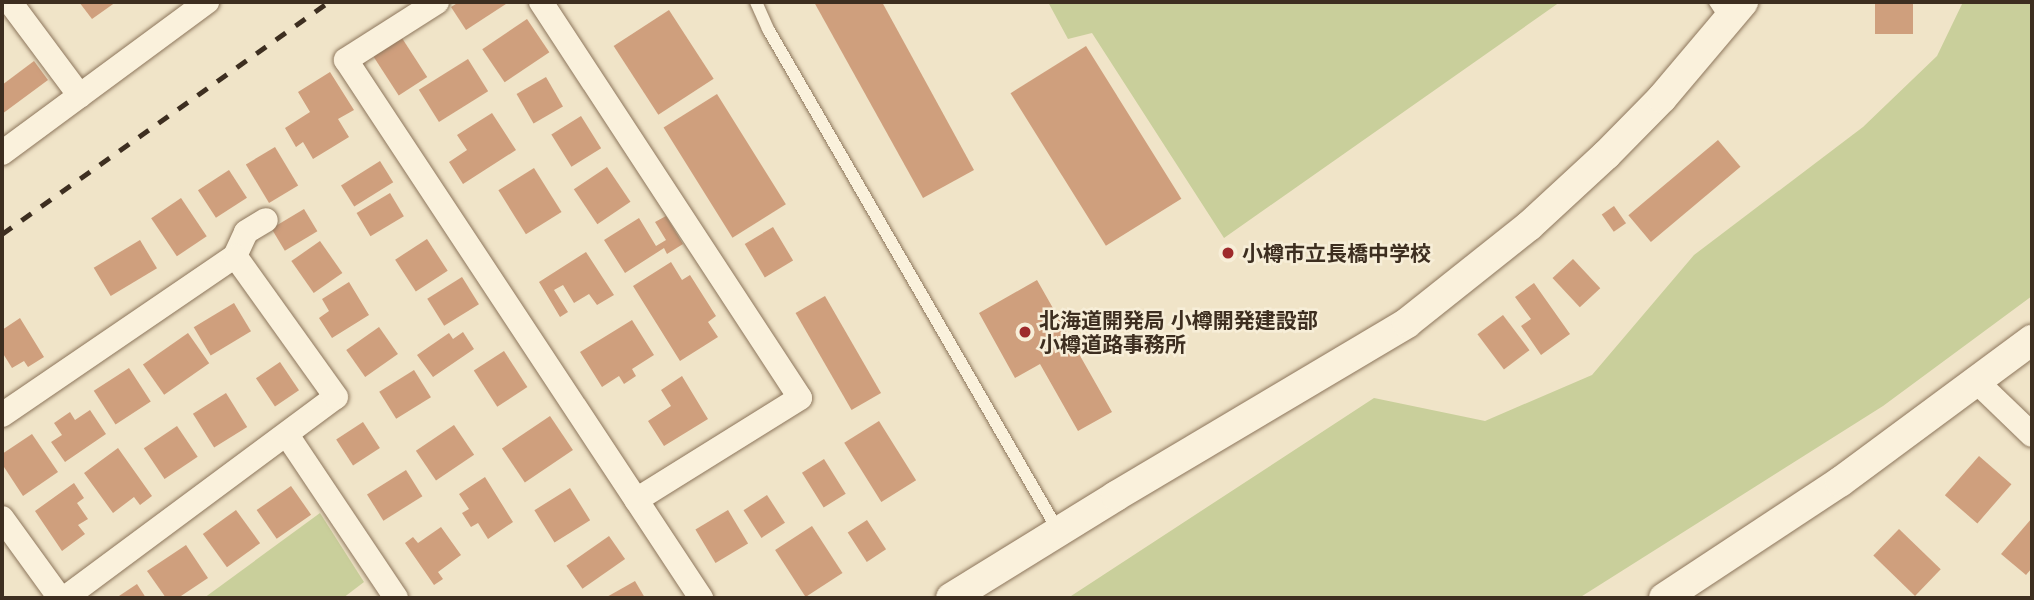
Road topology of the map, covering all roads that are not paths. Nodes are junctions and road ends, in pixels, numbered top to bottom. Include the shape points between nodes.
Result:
1 (10, 2) edge
2 (206, 2) edge
3 (437, 2) edge
4 (541, 2) edge
5 (756, 2) edge
6 (1729, 8) edge
7 (80, 96) junction
8 (2, 153) edge
9 (266, 220) dead end
10 (235, 256) junction
11 (2032, 340) edge
12 (1977, 382) junction
13 (2, 415) edge
14 (287, 435) junction
15 (2032, 435) edge
16 (636, 500) junction
17 (2, 518) edge
18 (1059, 532) junction
19 (63, 598) edge
20 (396, 598) edge
21 (701, 598) edge
22 (951, 598) edge
23 (1664, 598) edge

1 - 7 street
2 - 7 street
3 - 16 street via 345,61
4 - 16 street via 800,398
5 - 18 lane
6 - 18 street via 1662,98 1606,155 1529,226 1407,323
7 - 8 street
9 - 10 street via 246,232
10 - 13 street
10 - 14 street via 335,397
11 - 12 street
12 - 15 street
12 - 23 street via 1840,482
14 - 19 street
14 - 20 street
16 - 21 street
17 - 19 street
18 - 22 street

